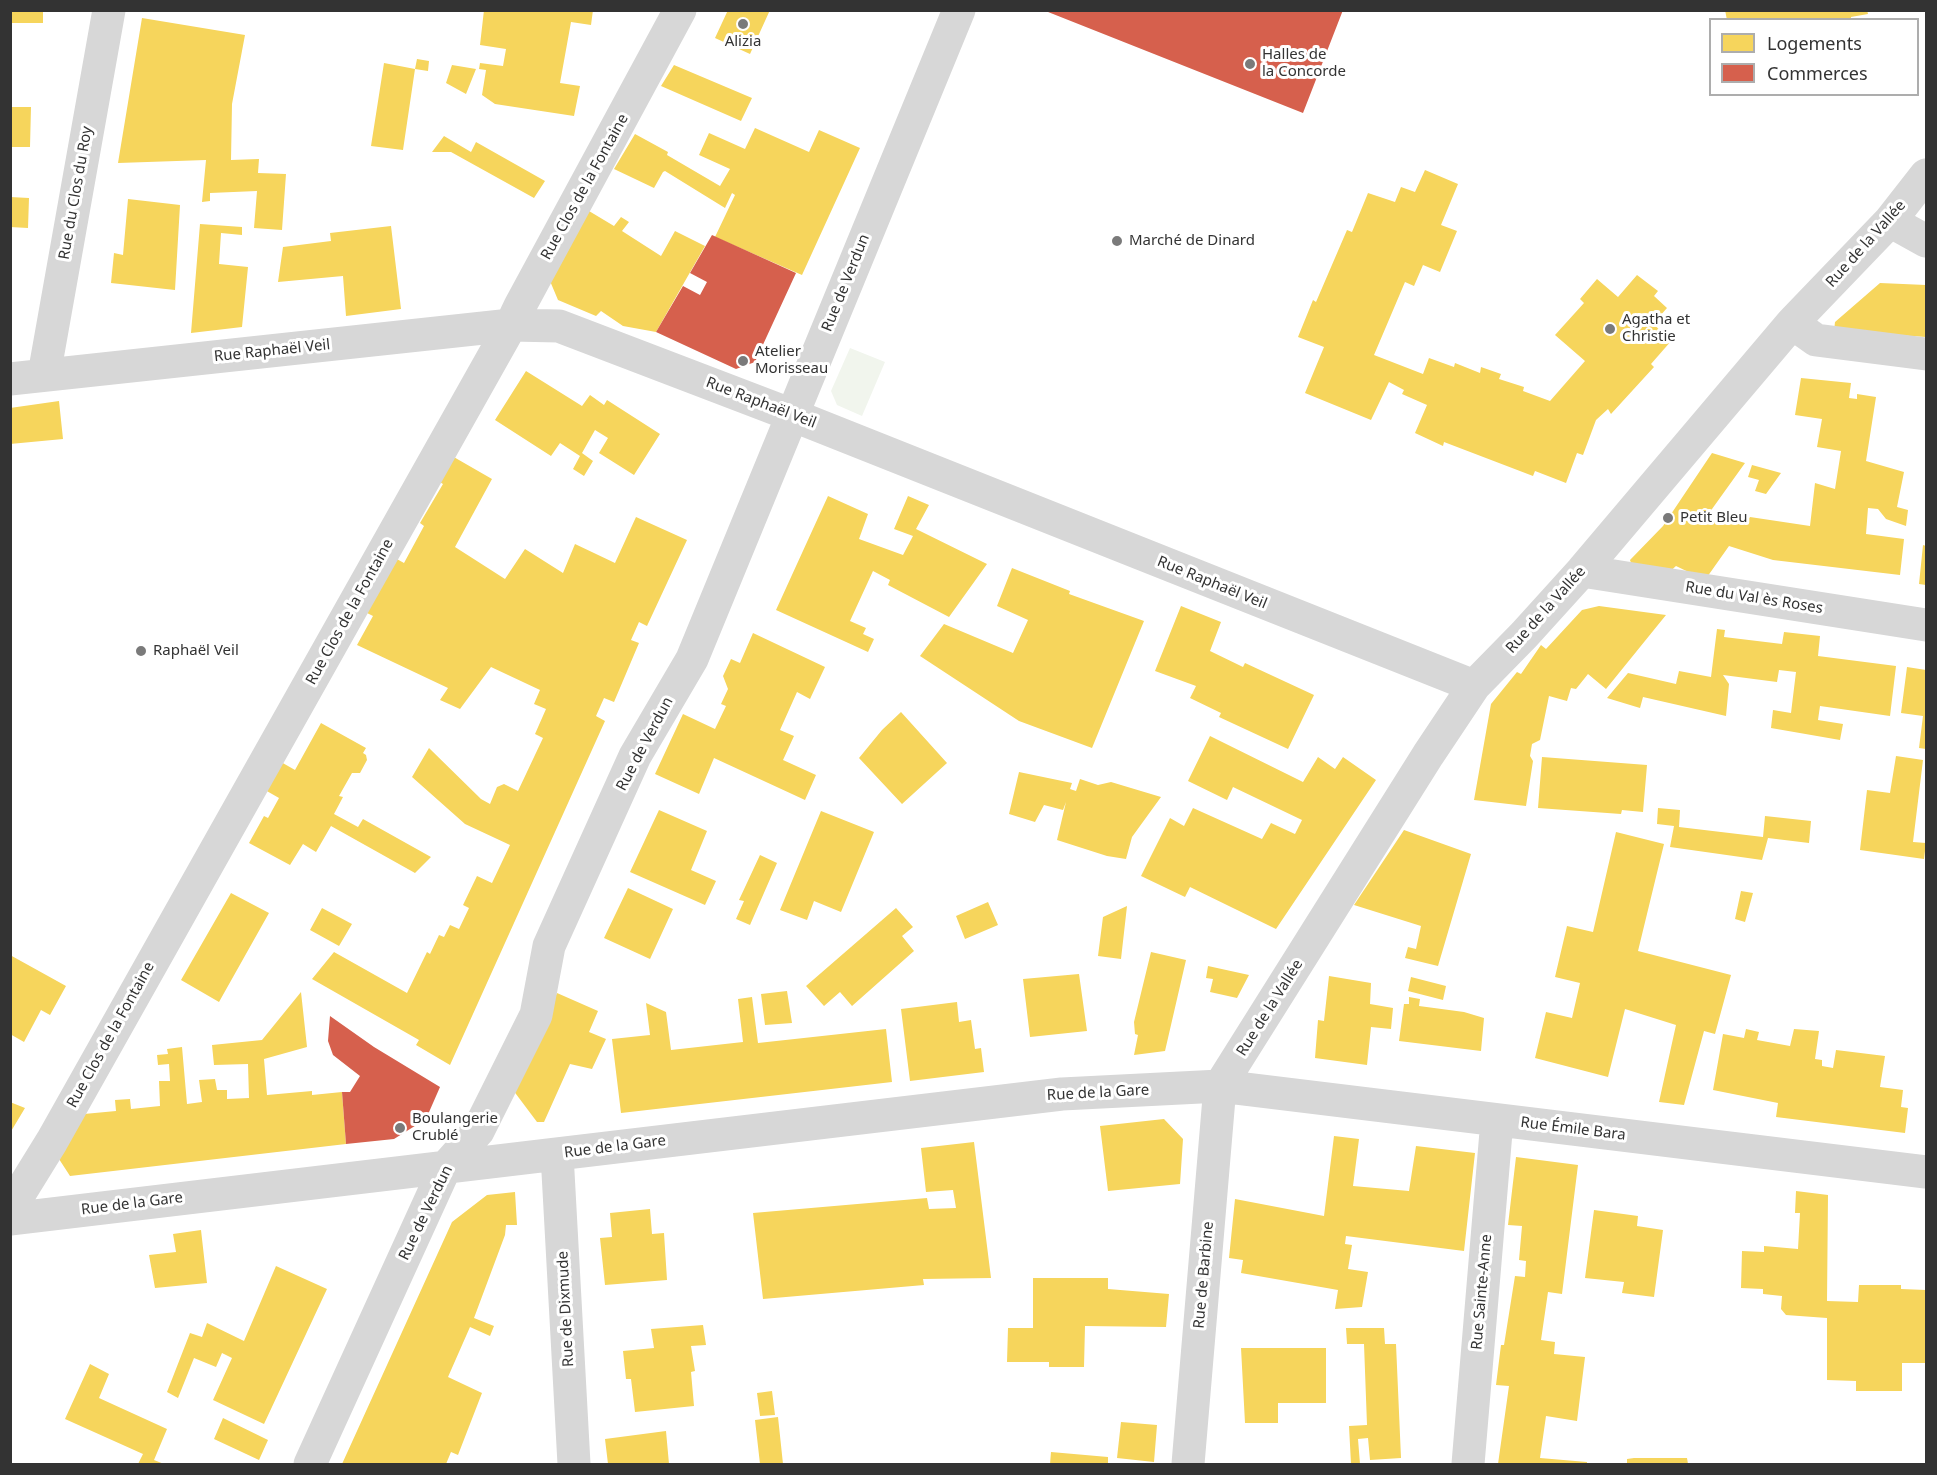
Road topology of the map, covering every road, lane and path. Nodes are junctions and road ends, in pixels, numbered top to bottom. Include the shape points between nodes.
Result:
1 (109, 10) edge
2 (680, 10) edge
3 (959, 10) edge
4 (1926, 174) edge
5 (1890, 221) junction
6 (1926, 241) edge
7 (1792, 323) junction
8 (512, 326) junction
9 (1926, 354) edge
10 (44, 375) junction
11 (10, 379) edge
12 (792, 415) junction
13 (1582, 571) junction
14 (1926, 625) edge
15 (1474, 686) junction
16 (1220, 1086) junction
17 (1497, 1120) junction
18 (557, 1154) junction
19 (445, 1168) junction
20 (1926, 1172) edge
21 (10, 1209) edge
22 (10, 1219) edge
23 (310, 1464) edge
24 (574, 1464) edge
25 (1188, 1464) edge
26 (1468, 1464) edge

1 - 10 street, Rue du Clos du Roy
2 - 8 street, Rue Clos de la Fontaine
3 - 12 street, Rue de Verdun
4 - 5 street, Rue de la Vallée
5 - 6 street
5 - 7 street, Rue de la Vallée
7 - 9 street via 1816,340
7 - 13 street, Rue de la Vallée
8 - 10 street, Rue Raphaël Veil
8 - 12 street, Rue Raphaël Veil via 559,326
8 - 21 street, Rue Clos de la Fontaine
10 - 11 street, Rue Raphaël Veil
12 - 15 street, Rue Raphaël Veil
12 - 19 street, Rue de Verdun via 692,659 635,756 549,946 536,1015 478,1131
13 - 14 street, Rue du Val ès Roses
13 - 15 street, Rue de la Vallée
15 - 16 street, Rue de la Vallée
16 - 17 street, Rue Émile Bara
16 - 18 street, Rue de la Gare via 1062,1094
16 - 25 street, Rue de Barbine
17 - 20 street, Rue Émile Bara
17 - 26 street, Rue Sainte-Anne
18 - 19 street, Rue de la Gare
18 - 24 street, Rue de Dixmude
19 - 22 street, Rue de la Gare
19 - 23 street, Rue de Verdun

